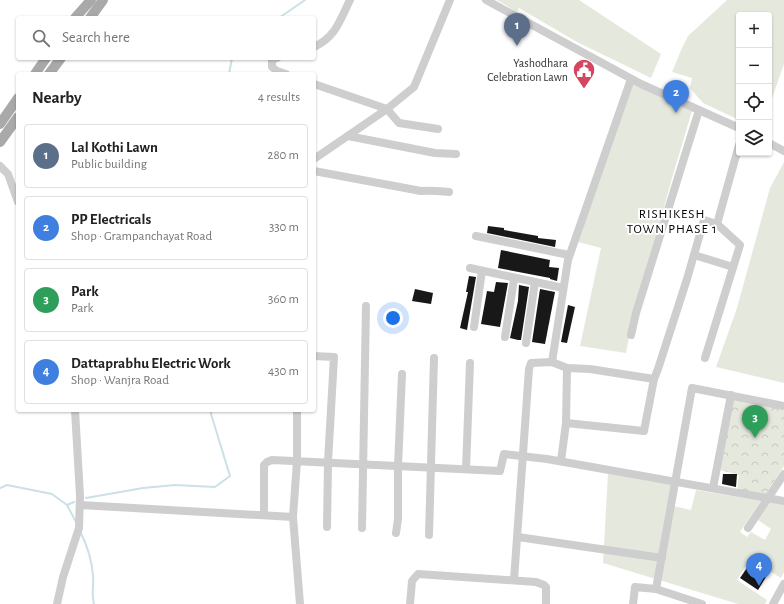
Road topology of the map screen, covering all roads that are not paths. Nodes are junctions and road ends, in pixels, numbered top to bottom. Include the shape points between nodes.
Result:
1 (91, 0) edge
2 (103, 0) edge
3 (350, 0) edge
4 (450, 0) edge
5 (486, 0) edge
6 (77, 16) edge
7 (91, 16) edge
8 (316, 46) edge
9 (45, 60) edge
10 (60, 60) edge
11 (272, 60) edge
12 (36, 72) edge
13 (50, 72) edge
14 (280, 72) edge
15 (631, 79) junction
16 (316, 85) edge
17 (16, 101) edge
18 (387, 109) junction
19 (699, 110) junction
20 (16, 120) edge
21 (0, 124) edge
22 (736, 127) edge
23 (438, 129) dead end
24 (348, 136) junction
25 (0, 142) edge
26 (772, 145) edge
27 (784, 151) edge
28 (456, 154) dead end
29 (736, 156) edge
30 (316, 158) edge
31 (0, 166) edge
32 (316, 171) edge
33 (449, 192) dead end
34 (16, 196) edge
35 (717, 224) junction
36 (476, 236) dead end
37 (570, 255) junction
38 (694, 255) junction
39 (733, 267) junction
40 (470, 268) dead end
41 (482, 271) junction
42 (514, 278) junction
43 (535, 282) junction
44 (564, 288) junction
45 (366, 306) dead end
46 (474, 327) dead end
47 (631, 335) dead end
48 (505, 337) dead end
49 (526, 344) dead end
50 (316, 356) edge
51 (434, 358) dead end
52 (705, 358) dead end
53 (552, 362) junction
54 (470, 363) dead end
55 (567, 368) junction
56 (402, 374) dead end
57 (654, 379) junction
58 (732, 395) junction
59 (784, 406) edge
60 (76, 412) edge
61 (297, 412) edge
62 (566, 423) junction
63 (523, 456) junction
64 (297, 461) junction
65 (560, 461) junction
66 (328, 462) junction
67 (364, 464) junction
68 (398, 466) junction
69 (431, 468) junction
70 (466, 469) junction
71 (784, 474) edge
72 (676, 482) junction
73 (713, 488) junction
74 (769, 498) junction
75 (784, 501) edge
76 (80, 505) junction
77 (264, 515) junction
78 (293, 516) junction
79 (327, 527) dead end
80 (362, 528) dead end
81 (748, 528) dead end
82 (396, 533) dead end
83 (429, 534) dead end
84 (518, 537) junction
85 (662, 558) junction
86 (514, 580) junction
87 (784, 584) edge
88 (656, 589) junction
89 (56, 604) edge
90 (300, 604) edge
91 (410, 604) edge
92 (546, 604) edge
93 (634, 604) edge
94 (702, 604) edge
95 (773, 604) edge

1 - 6 main road
2 - 7 main road
3 - 8 street via 336,30
4 - 18 street via 414,87
5 - 15 street
9 - 12 main road
10 - 13 main road
11 - 14 street via 272,67
15 - 19 street
15 - 37 street
16 - 18 street
17 - 21 main road
18 - 23 street via 399,123
18 - 24 street
19 - 22 street
19 - 47 street
20 - 25 main road
24 - 28 street via 436,153
24 - 30 street
26 - 27 street
29 - 35 street
31 - 34 street via 8,174
32 - 33 street via 421,191 433,189
35 - 38 street via 704,220
35 - 39 street via 740,245
36 - 37 street
37 - 44 street
38 - 39 street
38 - 57 street
39 - 52 street
40 - 41 street
41 - 42 street
41 - 46 street
42 - 43 street
42 - 48 street
43 - 44 street
43 - 49 street
44 - 53 street
45 - 67 street
50 - 66 street via 334,357
51 - 69 street
53 - 55 street
53 - 63 street via 531,364 529,369
54 - 70 street
55 - 57 street
55 - 62 street
56 - 68 street
57 - 62 street via 644,431
58 - 59 street
58 - 72 street via 692,388
58 - 73 street
60 - 76 street
61 - 64 street
62 - 65 street
63 - 65 street
63 - 70 street via 504,454 500,471
63 - 84 street
64 - 66 street
64 - 77 street via 272,460 264,465
64 - 78 street
65 - 72 street
66 - 67 street
66 - 79 street
67 - 68 street
67 - 80 street
68 - 69 street
68 - 82 street
69 - 70 street
69 - 83 street
71 - 74 street
72 - 73 street
72 - 85 street
73 - 74 street
74 - 75 street
74 - 81 street
76 - 77 street
76 - 89 street via 79,528 62,577
77 - 78 street
78 - 90 street
84 - 85 street
84 - 86 street
85 - 88 street
86 - 91 street via 418,574 412,581
86 - 92 street via 544,585 547,590
87 - 95 street
88 - 93 street via 635,587
88 - 94 street

